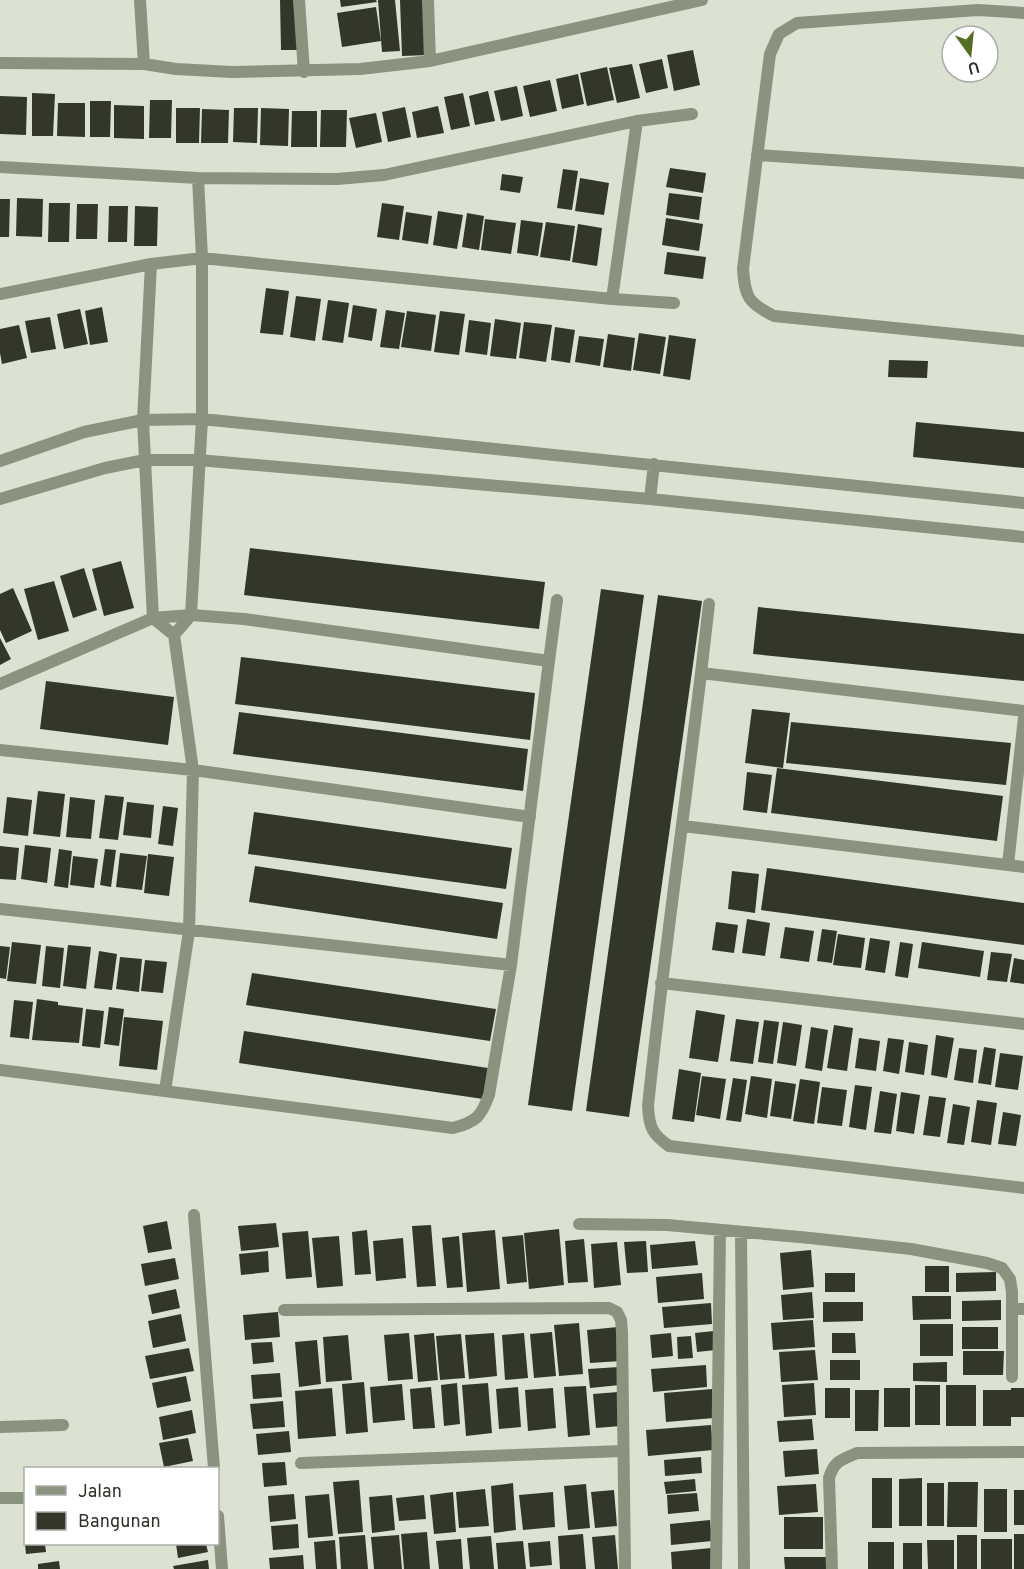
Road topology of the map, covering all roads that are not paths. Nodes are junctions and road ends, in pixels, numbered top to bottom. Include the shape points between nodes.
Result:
1 (140, 0) edge
2 (299, 0) edge
3 (428, 0) edge
4 (702, 0) edge
5 (1024, 13) edge
6 (430, 62) junction
7 (0, 63) edge
8 (144, 64) junction
9 (304, 72) junction
10 (692, 114) dead end
11 (637, 121) junction
12 (757, 155) junction
13 (0, 166) edge
14 (1024, 173) edge
15 (198, 178) junction
16 (202, 258) junction
17 (150, 264) junction
18 (0, 294) edge
19 (612, 299) junction
20 (674, 303) dead end
21 (1024, 341) edge
22 (202, 419) junction
23 (142, 420) junction
24 (145, 460) junction
25 (198, 460) junction
26 (0, 461) edge
27 (654, 464) junction
28 (0, 499) edge
29 (650, 499) junction
30 (1024, 502) edge
31 (1024, 537) edge
32 (557, 600) dead end
33 (710, 604) dead end
34 (192, 615) junction
35 (153, 618) junction
36 (174, 635) junction
37 (549, 662) junction
38 (701, 673) junction
39 (0, 684) edge
40 (1024, 711) edge
41 (1024, 717) edge
42 (0, 750) edge
43 (192, 770) junction
44 (530, 818) junction
45 (683, 826) junction
46 (1008, 865) junction
47 (1024, 867) edge
48 (0, 909) edge
49 (189, 931) junction
50 (511, 965) junction
51 (661, 982) junction
52 (1024, 1024) edge
53 (0, 1070) edge
54 (165, 1091) junction
55 (1024, 1188) edge
56 (194, 1215) dead end
57 (579, 1224) dead end
58 (720, 1230) junction
59 (741, 1233) junction
60 (1018, 1309) edge
61 (284, 1310) dead end
62 (1012, 1377) dead end
63 (63, 1425) dead end
64 (0, 1427) edge
65 (622, 1451) junction
66 (1024, 1452) edge
67 (301, 1463) dead end
68 (214, 1467) edge
69 (0, 1498) edge
70 (24, 1498) edge
71 (219, 1529) edge
72 (222, 1569) edge
73 (625, 1569) edge
74 (716, 1569) edge
75 (744, 1569) edge
76 (832, 1569) edge

1 - 8 street
2 - 9 street
3 - 6 street
4 - 6 street
5 - 12 street via 978,10 797,23 779,34 770,54
6 - 9 street
7 - 8 street
8 - 9 street via 232,72
10 - 11 street
11 - 15 street via 384,175 338,179
11 - 19 street
12 - 14 street
12 - 21 street via 743,268 745,290 756,307 774,316
13 - 15 street
15 - 16 street
16 - 17 street
16 - 19 street
16 - 22 street
17 - 18 street
17 - 23 street
19 - 20 street
22 - 23 street
22 - 25 street
22 - 27 street
23 - 24 street
23 - 26 street via 84,432
24 - 25 street
24 - 28 street
24 - 35 street
25 - 29 street
25 - 34 street
27 - 29 street
27 - 30 street
29 - 31 street
32 - 37 street
33 - 38 street
34 - 35 street
34 - 36 street
34 - 37 street
35 - 36 street
35 - 39 street
36 - 43 street
37 - 44 street
38 - 40 street
38 - 45 street
41 - 46 street
42 - 43 street
43 - 44 street
43 - 49 street
44 - 50 street
45 - 46 street
45 - 51 street
46 - 47 street
48 - 49 street
49 - 50 street
49 - 54 street
50 - 54 street via 489,1095 482,1113 469,1123 453,1128
51 - 52 street
51 - 55 street via 648,1106 649,1123 657,1138 669,1146
53 - 54 street
56 - 68 street
57 - 58 street
58 - 59 street
58 - 74 street
59 - 60 street via 910,1249 987,1263 1002,1268 1010,1279
59 - 75 street
60 - 62 street
61 - 65 street via 609,1308 621,1320
63 - 64 street
65 - 67 street
65 - 73 street
66 - 76 street via 856,1453 841,1460 832,1467 830,1478
69 - 70 street
71 - 72 street

